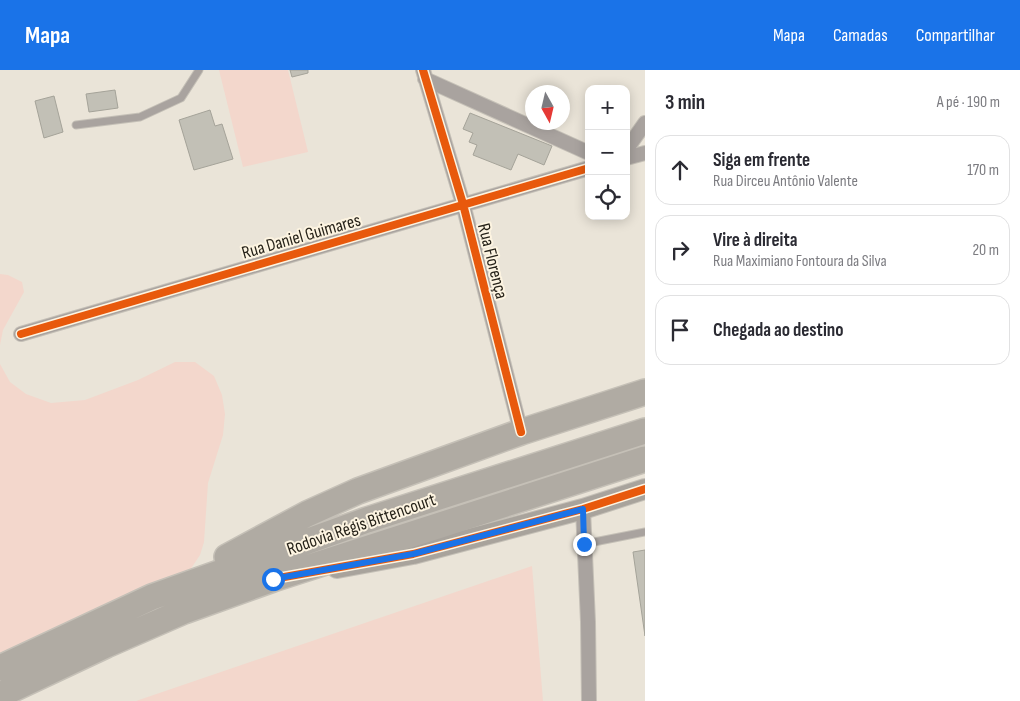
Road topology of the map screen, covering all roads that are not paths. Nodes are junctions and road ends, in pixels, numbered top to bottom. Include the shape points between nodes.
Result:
1 (199, 70) edge
2 (424, 74) edge
3 (645, 123) edge
4 (76, 125) dead end
5 (630, 144) edge
6 (585, 151) edge
7 (645, 153) edge
8 (630, 157) edge
9 (585, 169) edge
10 (462, 204) junction
11 (21, 334) dead end
12 (645, 392) edge
13 (645, 431) edge
14 (521, 432) junction
15 (645, 459) edge
16 (645, 489) edge
17 (583, 509) junction
18 (645, 532) edge
19 (584, 544) junction
20 (273, 579) junction
21 (152, 598) junction
22 (0, 668) edge
23 (0, 695) edge
24 (589, 701) edge

1 - 4 lane via 181,98 140,117
2 - 6 street
2 - 10 street, Rua Florença
3 - 5 street
7 - 8 street
9 - 10 street, Rua Daniel Guimares
10 - 11 street, Rua Daniel Guimares
10 - 14 street, Rua Florença
12 - 14 highway
13 - 21 highway, Rodovia Régis Bittencourt via 368,520
14 - 21 highway via 358,491 307,514
15 - 20 highway, Rodovia Régis Bittencourt
16 - 17 street
17 - 19 street
17 - 20 street via 413,554
18 - 19 lane
19 - 24 street
20 - 23 highway, Rodovia Régis Bittencourt via 184,611
21 - 22 highway, Rodovia Régis Bittencourt

